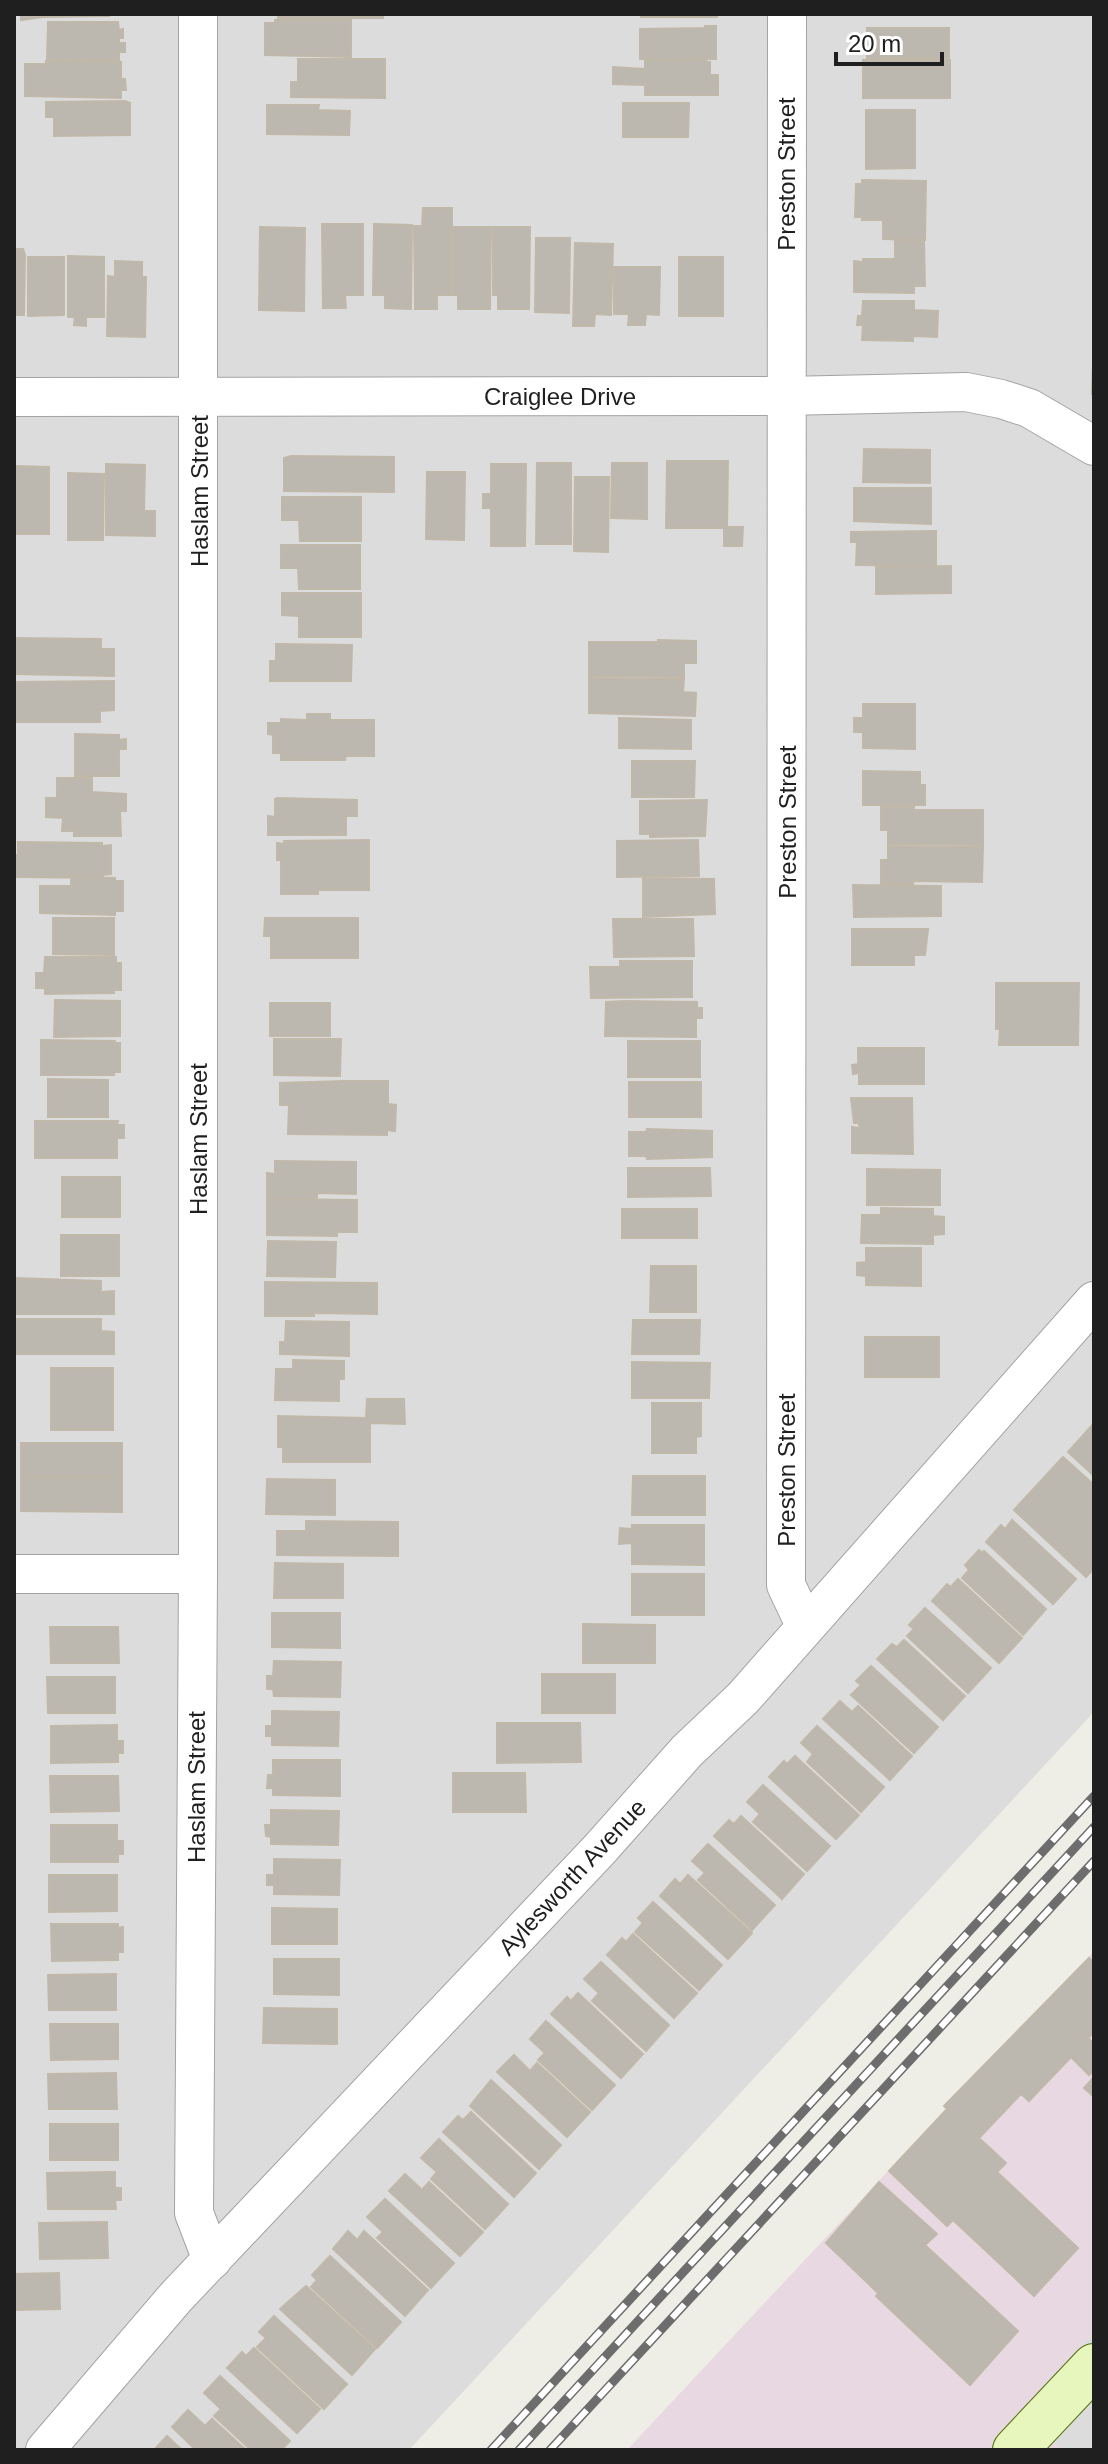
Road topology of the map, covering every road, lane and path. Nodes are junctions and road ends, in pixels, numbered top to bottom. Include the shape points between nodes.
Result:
1 (198, 14) edge
2 (787, 14) edge
3 (785, 396) junction
4 (14, 397) edge
5 (198, 397) junction
6 (1094, 446) edge
7 (1094, 1301) edge
8 (14, 1574) edge
9 (198, 1574) junction
10 (805, 1625) junction
11 (212, 2260) junction
12 (1094, 2366) edge
13 (45, 2450) edge
14 (1015, 2450) edge

1 - 5 street, Haslam Street
2 - 3 street, Preston Street
3 - 5 street, Craiglee Drive
3 - 6 street, Craiglee Drive via 966,392 1029,408
3 - 10 street, Preston Street via 786,1585
4 - 5 street, Craiglee Drive
5 - 9 street, Haslam Street
7 - 10 street, Aylesworth Avenue
8 - 9 street
9 - 11 street, Haslam Street via 194,2213
10 - 11 street, Aylesworth Avenue via 743,1698 687,1751
11 - 13 street, Aylesworth Avenue
12 - 14 street

